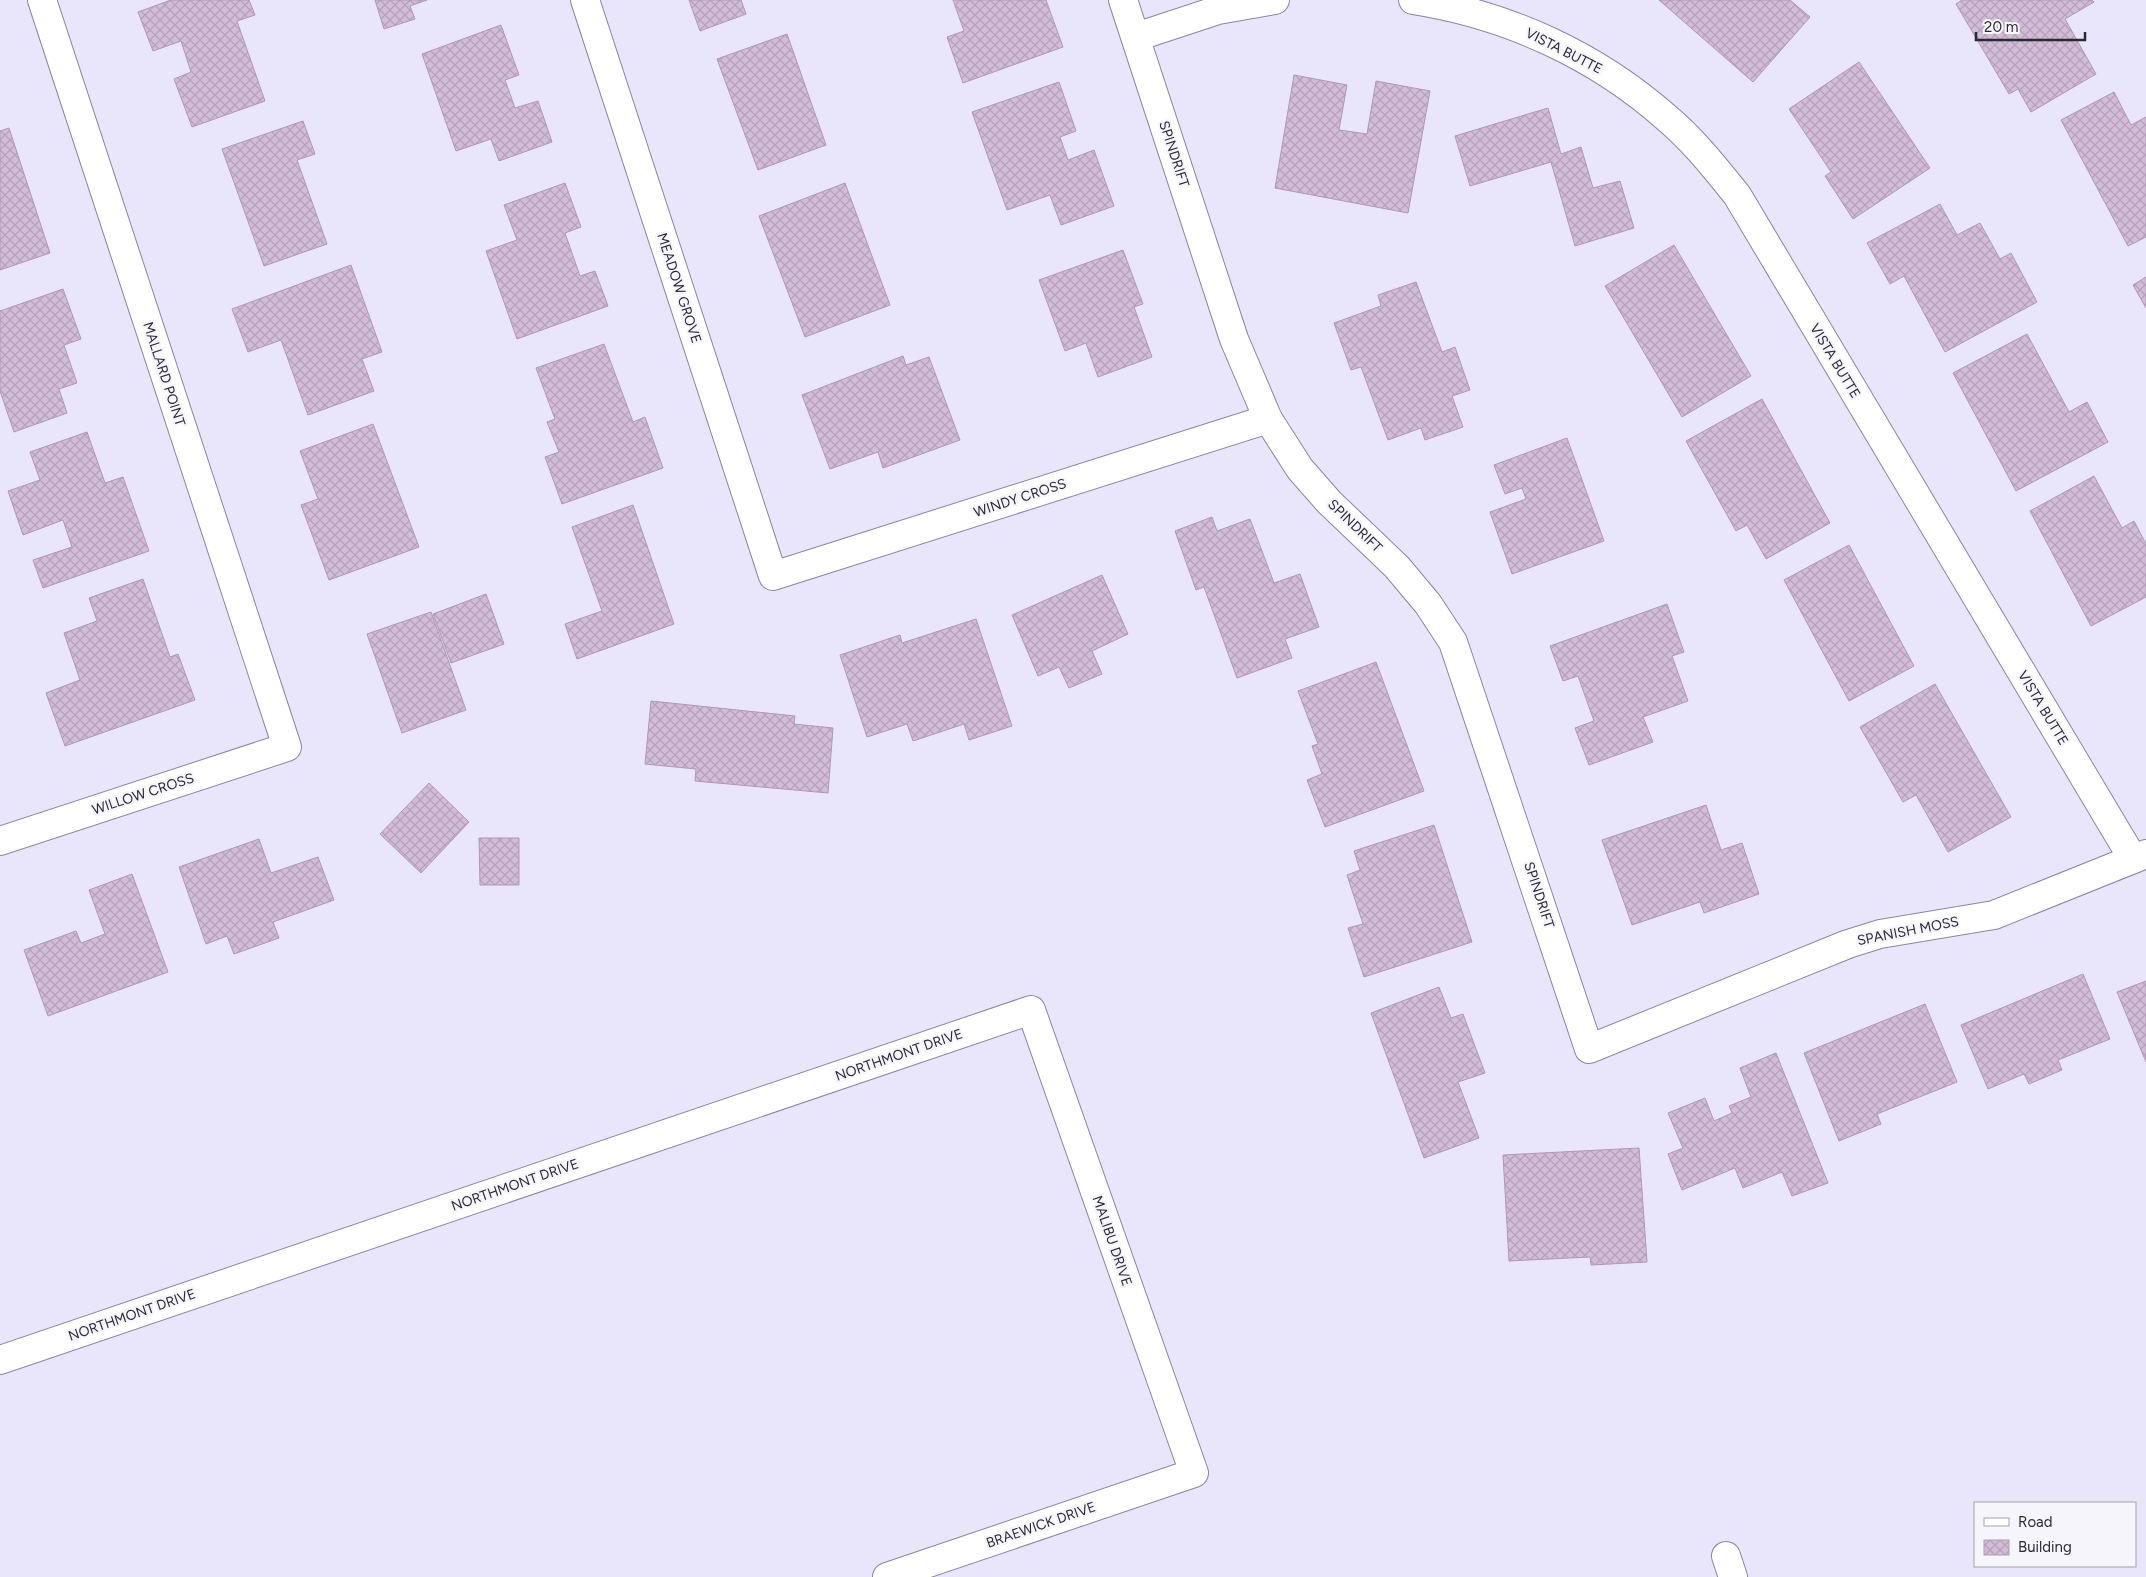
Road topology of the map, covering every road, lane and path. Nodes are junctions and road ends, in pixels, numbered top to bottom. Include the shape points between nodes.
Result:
1 (42, 0) edge
2 (585, 0) edge
3 (1124, 0) edge
4 (1275, 0) edge
5 (1413, 0) edge
6 (1136, 37) junction
7 (1268, 419) junction
8 (772, 576) joint
9 (287, 747) joint
10 (0, 841) edge
11 (2139, 857) edge
12 (1031, 1010) joint
13 (1589, 1049) joint
14 (0, 1360) edge
15 (1194, 1473) joint
16 (887, 1577) edge

1 - 9 street, MALLARD POINT
2 - 8 street, MEADOW GROVE
3 - 6 street, SPINDRIFT
4 - 6 street via 1218,10
5 - 11 street, VISTA BUTTE via 1493,18 1541,36 1586,59 1629,87 1704,155 1737,195
6 - 7 street, SPINDRIFT via 1234,339
7 - 8 street, WINDY CROSS
7 - 13 street, SPINDRIFT via 1300,469 1397,567 1454,642
9 - 10 street, WILLOW CROSS
11 - 13 street, SPANISH MOSS via 1994,915 1880,934 1848,944
12 - 14 street, NORTHMONT DRIVE
12 - 15 street, MALIBU DRIVE
15 - 16 street, BRAEWICK DRIVE

